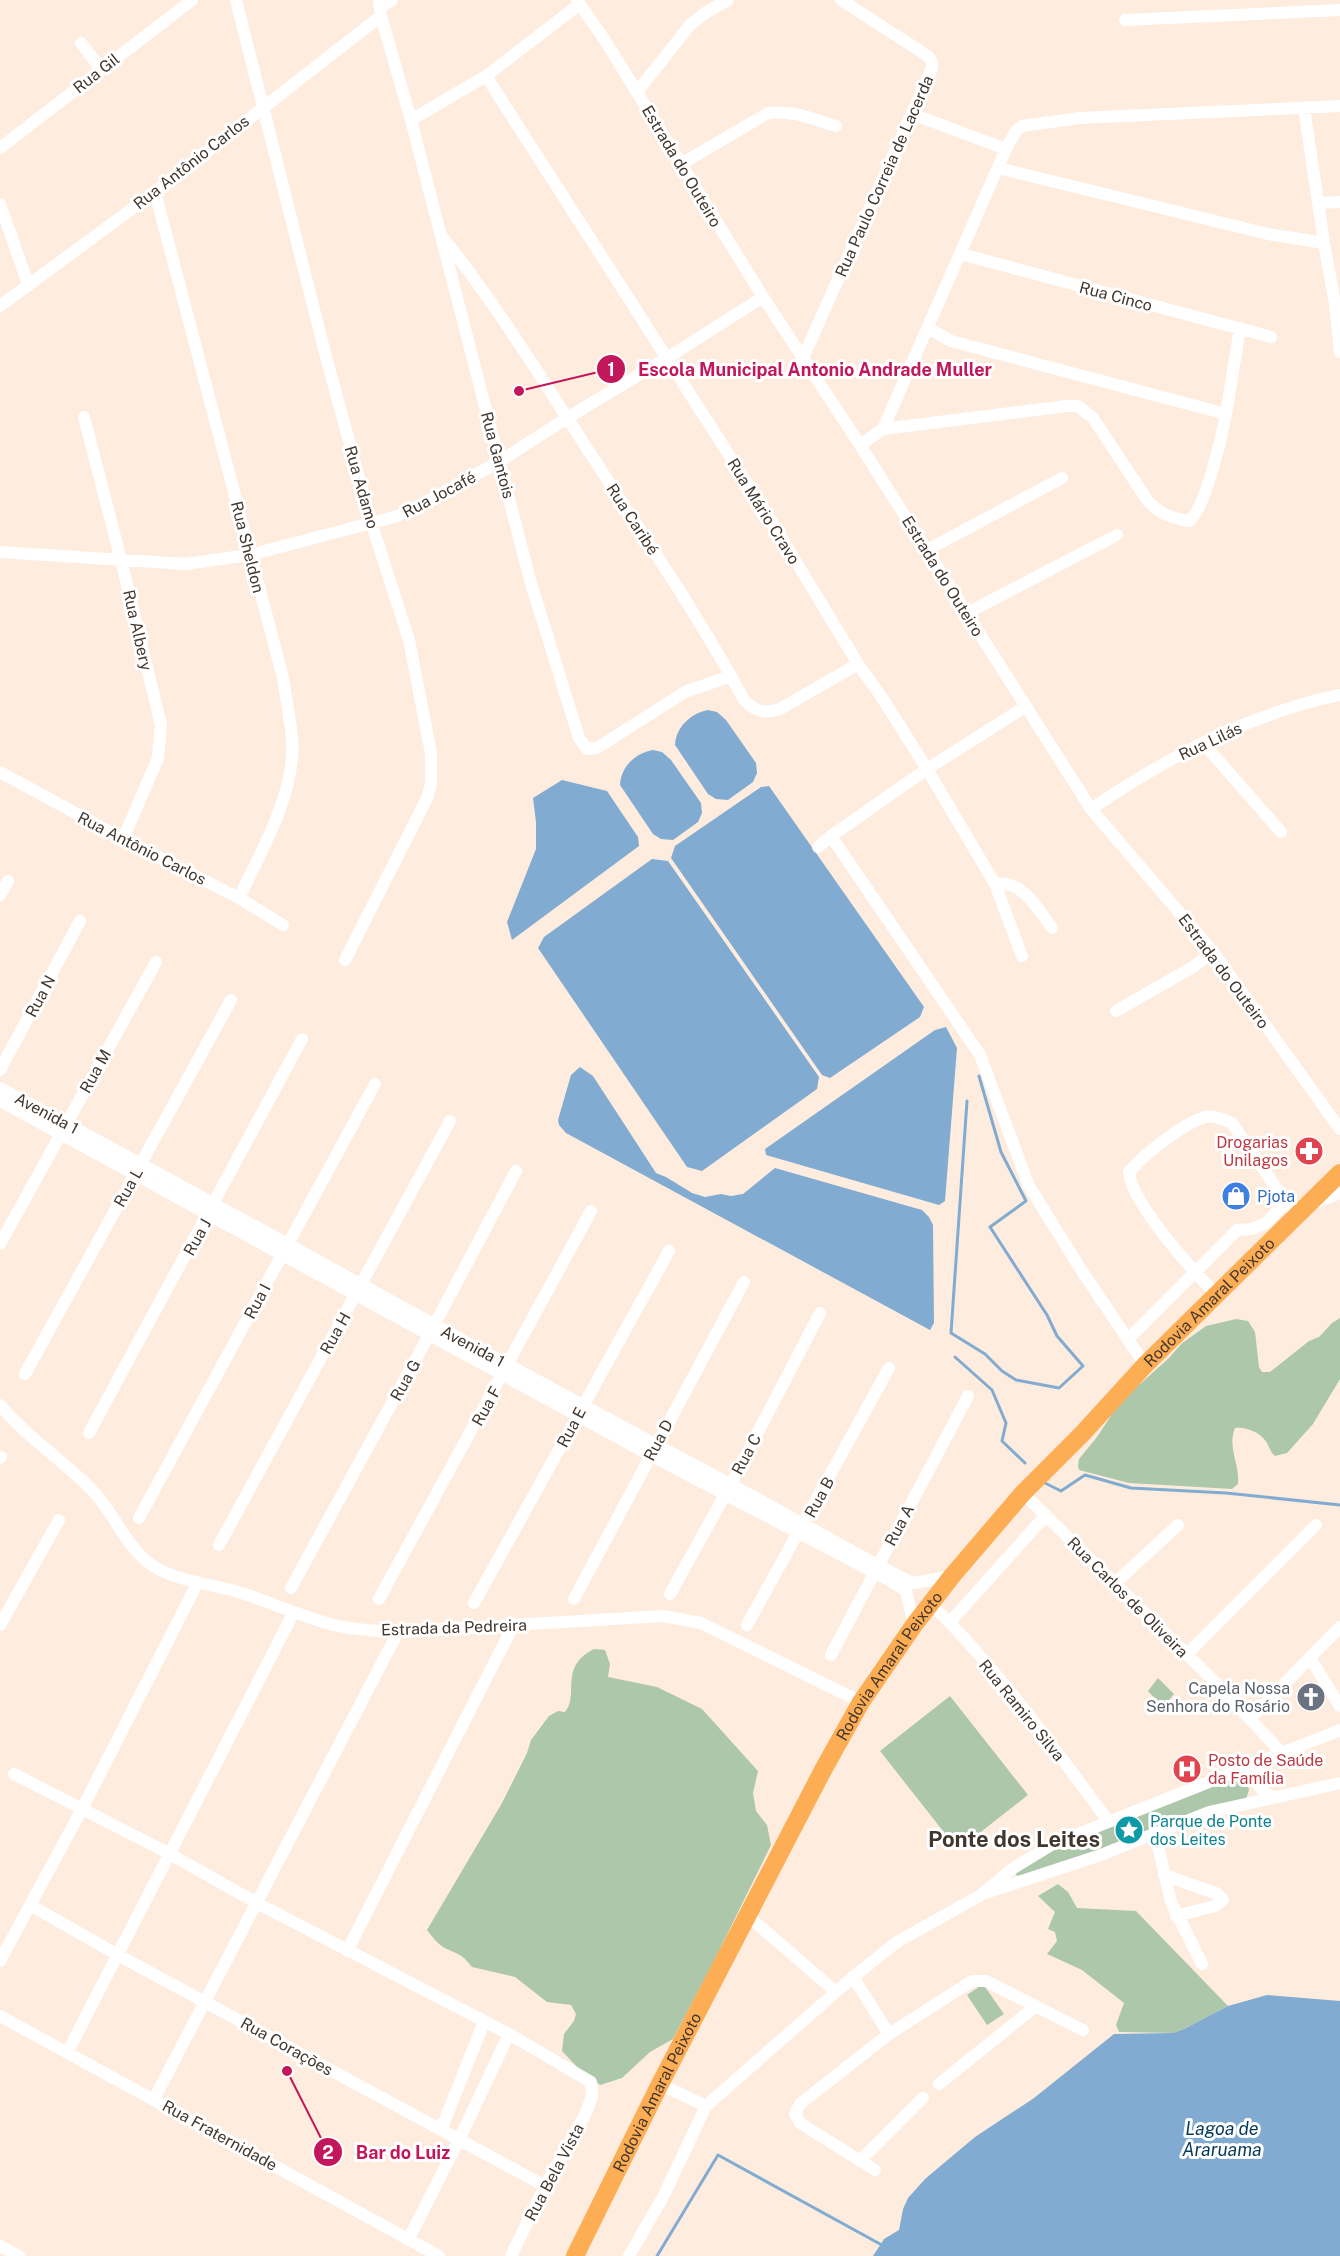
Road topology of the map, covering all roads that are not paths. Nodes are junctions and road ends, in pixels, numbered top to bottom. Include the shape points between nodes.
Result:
1 (192, 0) edge
2 (236, 0) edge
3 (728, 0) edge
4 (841, 0) edge
5 (579, 2) edge
6 (383, 6) edge
7 (1340, 10) edge
8 (1125, 20) dead end
9 (81, 43) dead end
10 (101, 69) junction
11 (486, 76) junction
12 (637, 92) junction
13 (1340, 106) edge
14 (261, 108) junction
15 (1304, 108) junction
16 (912, 114) junction
17 (411, 120) junction
18 (836, 126) dead end
19 (0, 148) edge
20 (1006, 149) junction
21 (681, 164) junction
22 (998, 168) junction
23 (155, 192) junction
24 (1340, 202) edge
25 (1318, 203) junction
26 (0, 204) edge
27 (440, 235) junction
28 (1324, 243) junction
29 (961, 254) junction
30 (28, 284) junction
31 (763, 297) junction
32 (1338, 303) edge
33 (0, 306) edge
34 (928, 328) junction
35 (1240, 328) junction
36 (1271, 337) dead end
37 (1340, 352) edge
38 (667, 358) junction
39 (802, 358) junction
40 (1226, 414) junction
41 (84, 417) dead end
42 (567, 418) junction
43 (883, 429) junction
44 (860, 445) junction
45 (500, 462) junction
46 (1062, 478) dead end
47 (371, 522) junction
48 (1117, 535) dead end
49 (927, 550) junction
50 (0, 552) edge
51 (249, 555) junction
52 (121, 560) junction
53 (967, 613) junction
54 (858, 664) junction
55 (731, 676) junction
56 (1340, 695) edge
57 (1025, 707) junction
58 (1203, 743) junction
59 (927, 769) junction
60 (0, 772) edge
61 (1091, 809) junction
62 (1281, 832) dead end
63 (831, 836) junction
64 (123, 839) junction
65 (818, 847) dead end
66 (8, 881) dead end
67 (995, 884) junction
68 (0, 895) edge
69 (239, 898) junction
70 (80, 921) dead end
71 (284, 925) dead end
72 (1052, 928) dead end
73 (1213, 952) junction
74 (1023, 956) dead end
75 (345, 960) dead end
76 (156, 962) dead end
77 (231, 1000) dead end
78 (1116, 1011) dead end
79 (302, 1039) dead end
80 (0, 1070) edge
81 (375, 1084) dead end
82 (0, 1088) edge
83 (0, 1101) edge
84 (450, 1121) dead end
85 (63, 1129) junction
86 (1340, 1129) edge
87 (141, 1163) junction
88 (516, 1171) dead end
89 (1340, 1173) edge
90 (135, 1176) junction
91 (1340, 1193) edge
92 (1296, 1208) junction
93 (211, 1210) junction
94 (591, 1211) dead end
95 (288, 1243) junction
96 (0, 1245) edge
97 (669, 1251) dead end
98 (282, 1256) junction
99 (1194, 1271) junction
100 (744, 1282) dead end
101 (358, 1289) junction
102 (1216, 1294) junction
103 (820, 1313) dead end
104 (432, 1330) junction
105 (1129, 1338) junction
106 (1145, 1365) junction
107 (890, 1368) dead end
108 (506, 1370) junction
109 (26, 1374) dead end
110 (968, 1396) dead end
111 (0, 1405) edge
112 (580, 1411) junction
113 (89, 1433) dead end
114 (652, 1450) junction
115 (1034, 1482) junction
116 (728, 1489) junction
117 (1046, 1515) junction
118 (139, 1518) dead end
119 (59, 1520) dead end
120 (1178, 1525) dead end
121 (1316, 1525) dead end
122 (802, 1528) junction
123 (219, 1545) dead end
124 (875, 1568) junction
125 (952, 1576) junction
126 (198, 1582) junction
127 (1115, 1583) junction
128 (291, 1588) dead end
129 (670, 1594) dead end
130 (379, 1599) dead end
131 (574, 1599) dead end
132 (474, 1603) dead end
133 (930, 1603) junction
134 (294, 1612) junction
135 (950, 1622) junction
136 (0, 1624) edge
137 (747, 1625) dead end
138 (914, 1625) junction
139 (513, 1626) junction
140 (1340, 1627) edge
141 (398, 1632) junction
142 (831, 1655) dead end
143 (1186, 1655) junction
144 (1310, 1658) junction
145 (861, 1702) junction
146 (1340, 1706) edge
147 (1251, 1718) junction
148 (1340, 1730) edge
149 (1282, 1753) junction
150 (1266, 1760) junction
151 (1238, 1770) junction
152 (14, 1774) dead end
153 (1340, 1783) edge
154 (1274, 1798) junction
155 (1249, 1803) junction
156 (82, 1809) junction
157 (1108, 1821) junction
158 (1155, 1833) junction
159 (171, 1854) junction
160 (1012, 1869) junction
161 (1164, 1875) junction
162 (1020, 1883) junction
163 (981, 1895) junction
164 (255, 1902) junction
165 (30, 1905) junction
166 (748, 1916) junction
167 (1176, 1916) junction
168 (347, 1950) junction
169 (1, 1955) edge
170 (118, 1955) junction
171 (1202, 1964) dead end
172 (853, 1977) junction
173 (836, 1992) junction
174 (205, 2001) junction
175 (1036, 2006) junction
176 (0, 2016) edge
177 (484, 2022) junction
178 (1083, 2030) dead end
179 (508, 2034) junction
180 (889, 2034) junction
181 (68, 2053) junction
182 (660, 2084) junction
183 (939, 2084) dead end
184 (922, 2098) dead end
185 (154, 2099) junction
186 (705, 2106) junction
187 (441, 2130) junction
188 (459, 2140) junction
189 (860, 2161) junction
190 (875, 2170) dead end
191 (545, 2186) junction
192 (408, 2240) junction
193 (0, 2246) edge
194 (19, 2256) edge
195 (439, 2256) edge
196 (511, 2256) edge
197 (575, 2256) edge
198 (629, 2256) edge

1 - 10 street, Rua Gil
2 - 14 street, Rua Adamo
3 - 12 street via 690,25
4 - 16 street, Rua Paulo Correia de Lacerda via 932,62 931,74
5 - 11 street
5 - 12 street, Estrada do Outeiro
6 - 14 street, Rua Antônio Carlos
6 - 17 street, Rua Gantois
7 - 8 street
9 - 10 street
10 - 19 street, Rua Gil
11 - 17 street
11 - 38 street, Rua Mário Cravo
12 - 21 street, Estrada do Outeiro
13 - 15 street
14 - 23 street, Rua Antônio Carlos
14 - 47 street, Rua Adamo
15 - 20 street via 1080,118 1029,124 1014,132
15 - 25 street
16 - 20 street
16 - 39 street, Rua Paulo Correia de Lacerda
17 - 27 street, Rua Gantois
18 - 21 street via 798,114 768,113
20 - 22 street
21 - 31 street, Estrada do Outeiro
22 - 28 street via 1268,234
22 - 29 street
23 - 30 street, Rua Antônio Carlos
23 - 51 street, Rua Sheldon
24 - 25 street
25 - 28 street
26 - 30 street
27 - 42 street, Rua Caribé via 483,290
27 - 45 street, Rua Gantois
28 - 32 street
29 - 34 street
29 - 35 street, Rua Cinco
30 - 33 street, Rua Antônio Carlos
31 - 38 street, Rua Jocafé
31 - 39 street, Estrada do Outeiro
32 - 37 street
34 - 40 street via 951,341
34 - 43 street
35 - 36 street, Rua Cinco
35 - 40 street
38 - 42 street, Rua Jocafé
38 - 54 street, Rua Mário Cravo
39 - 44 street, Estrada do Outeiro
40 - 43 street via 1203,498 1190,521 1156,510 1093,418 1078,406
41 - 52 street, Rua Albery
42 - 45 street, Rua Jocafé
42 - 55 street, Rua Caribé
43 - 44 street
44 - 49 street, Estrada do Outeiro
45 - 47 street, Rua Jocafé via 410,511
45 - 55 street, Rua Gantois via 544,630 579,738 587,749 600,746 685,692
46 - 49 street
47 - 51 street, Rua Jocafé
47 - 75 street, Rua Adamo via 409,640 432,769 427,798
48 - 53 street
49 - 53 street, Estrada do Outeiro
50 - 52 street, Rua Jocafé
51 - 52 street, Rua Jocafé via 186,564
51 - 69 street, Rua Sheldon via 283,678 292,739 285,790
52 - 64 street, Rua Albery via 161,725 159,758
53 - 57 street, Estrada do Outeiro
54 - 55 street, Rua Caribé via 767,713 749,705
54 - 59 street, Rua Mário Cravo
56 - 58 street, Rua Lilás via 1240,726
57 - 59 street
57 - 61 street, Estrada do Outeiro
58 - 61 street, Rua Lilás via 1133,780
58 - 62 street
59 - 63 street
59 - 67 street, Rua Mário Cravo
60 - 64 street, Rua Antônio Carlos
61 - 73 street, Estrada do Outeiro
63 - 65 street
63 - 105 street via 980,1055 1029,1186
64 - 69 street, Rua Antônio Carlos
66 - 68 street
67 - 72 street via 1007,883 1022,891
67 - 74 street, Rua Mário Cravo
69 - 71 street, Rua Antônio Carlos
70 - 80 street, Rua N
73 - 78 street
73 - 86 street, Estrada do Outeiro
76 - 85 street, Rua M
77 - 87 street, Rua L
79 - 93 street, Rua J
81 - 95 street, Rua I
82 - 85 street, Avenida 1
83 - 85 street, Avenida 1
84 - 101 street, Rua H
85 - 87 street, Avenida 1
85 - 90 street, Avenida 1
85 - 96 street, Rua M
87 - 90 street, Rua L
87 - 93 street, Avenida 1
88 - 104 street, Rua G
89 - 92 highway, Rodovia Amaral Peixoto
90 - 93 street, Avenida 1
90 - 109 street, Rua L
91 - 92 street
92 - 99 street via 1252,1229 1237,1230
92 - 99 street via 1232,1123 1207,1117 1171,1136 1135,1164 1129,1172 1130,1182
92 - 102 highway, Rodovia Amaral Peixoto
93 - 95 street, Avenida 1
93 - 98 street, Avenida 1
93 - 113 street, Rua J
94 - 108 street, Rua F
95 - 98 street, Rua I
95 - 101 street, Avenida 1
97 - 112 street, Rua E
98 - 101 street, Avenida 1
98 - 118 street, Rua I
99 - 102 street
99 - 105 street
100 - 114 street, Rua D
101 - 104 street, Avenida 1
101 - 123 street, Rua H
102 - 106 highway, Rodovia Amaral Peixoto
103 - 116 street, Rua C
104 - 108 street, Avenida 1
104 - 128 street, Rua G
105 - 106 street
106 - 115 highway, Rodovia Amaral Peixoto
107 - 122 street, Rua B
108 - 112 street, Avenida 1
108 - 130 street, Rua F
110 - 124 street, Rua A
111 - 126 street, Estrada da Pedreira via 90,1488 137,1553 168,1574
112 - 114 street, Avenida 1
112 - 132 street, Rua E
114 - 116 street, Avenida 1
114 - 131 street, Rua D
115 - 117 street, Rua Carlos de Oliveira
115 - 125 highway, Rodovia Amaral Peixoto
116 - 122 street, Avenida 1
116 - 129 street, Rua C
117 - 127 street, Rua Carlos de Oliveira
117 - 135 street
119 - 136 street
120 - 127 street
121 - 143 street
122 - 124 street, Avenida 1
122 - 137 street, Rua B
124 - 125 street, Avenida 1 via 914,1583
124 - 138 street, Avenida 1 via 906,1591
124 - 142 street, Rua A
125 - 133 highway, Rodovia Amaral Peixoto
126 - 134 street, Estrada da Pedreira
126 - 156 street
127 - 143 street, Rua Carlos de Oliveira
133 - 135 street, Rua Ramiro Silva
133 - 138 highway, Rodovia Amaral Peixoto
134 - 141 street, Estrada da Pedreira via 353,1628
134 - 159 street
135 - 157 street, Rua Ramiro Silva via 1042,1731
138 - 145 highway, Rodovia Amaral Peixoto
139 - 141 street, Estrada da Pedreira
139 - 145 street, Estrada da Pedreira via 680,1617 701,1623
139 - 168 street
140 - 144 street
141 - 164 street
143 - 147 street, Rua Carlos de Oliveira
144 - 146 street
144 - 147 street
145 - 166 highway, Rodovia Amaral Peixoto
147 - 149 street, Rua Carlos de Oliveira
148 - 149 street
149 - 150 street
150 - 151 street
150 - 154 street via 1257,1779 1261,1789
151 - 155 street via 1251,1778 1254,1792
151 - 157 street
152 - 156 street
153 - 154 street
154 - 155 street
155 - 158 street via 1209,1812
156 - 159 street
156 - 165 street
157 - 160 street via 1053,1844
158 - 161 street
158 - 162 street
159 - 164 street
159 - 170 street
160 - 162 street via 1011,1881
160 - 163 street
161 - 167 street
161 - 167 street via 1218,1894 1223,1900 1215,1906
162 - 163 street
163 - 172 street via 897,1942
164 - 168 street
164 - 174 street
165 - 169 street
165 - 170 street, Rua Corações
166 - 173 street
166 - 182 highway, Rodovia Amaral Peixoto
167 - 171 street
168 - 177 street
170 - 174 street, Rua Corações
170 - 181 street
172 - 173 street
172 - 180 street
173 - 186 street
174 - 185 street
174 - 187 street, Rua Corações
175 - 178 street
175 - 180 street via 979,1980
175 - 183 street
176 - 181 street, Rua Fraternidade
177 - 179 street
177 - 187 street
179 - 188 street
179 - 191 street, Rua Bela Vista via 593,2086 584,2116
180 - 189 street via 796,2109 800,2123
181 - 185 street, Rua Fraternidade
182 - 186 street
182 - 197 highway, Rodovia Amaral Peixoto
184 - 189 street
185 - 192 street, Rua Fraternidade
186 - 198 street via 663,2197
187 - 188 street, Rua Corações
188 - 191 street, Rua Corações
188 - 192 street
189 - 190 street
191 - 196 street, Rua Bela Vista
192 - 195 street, Rua Fraternidade
193 - 194 street

